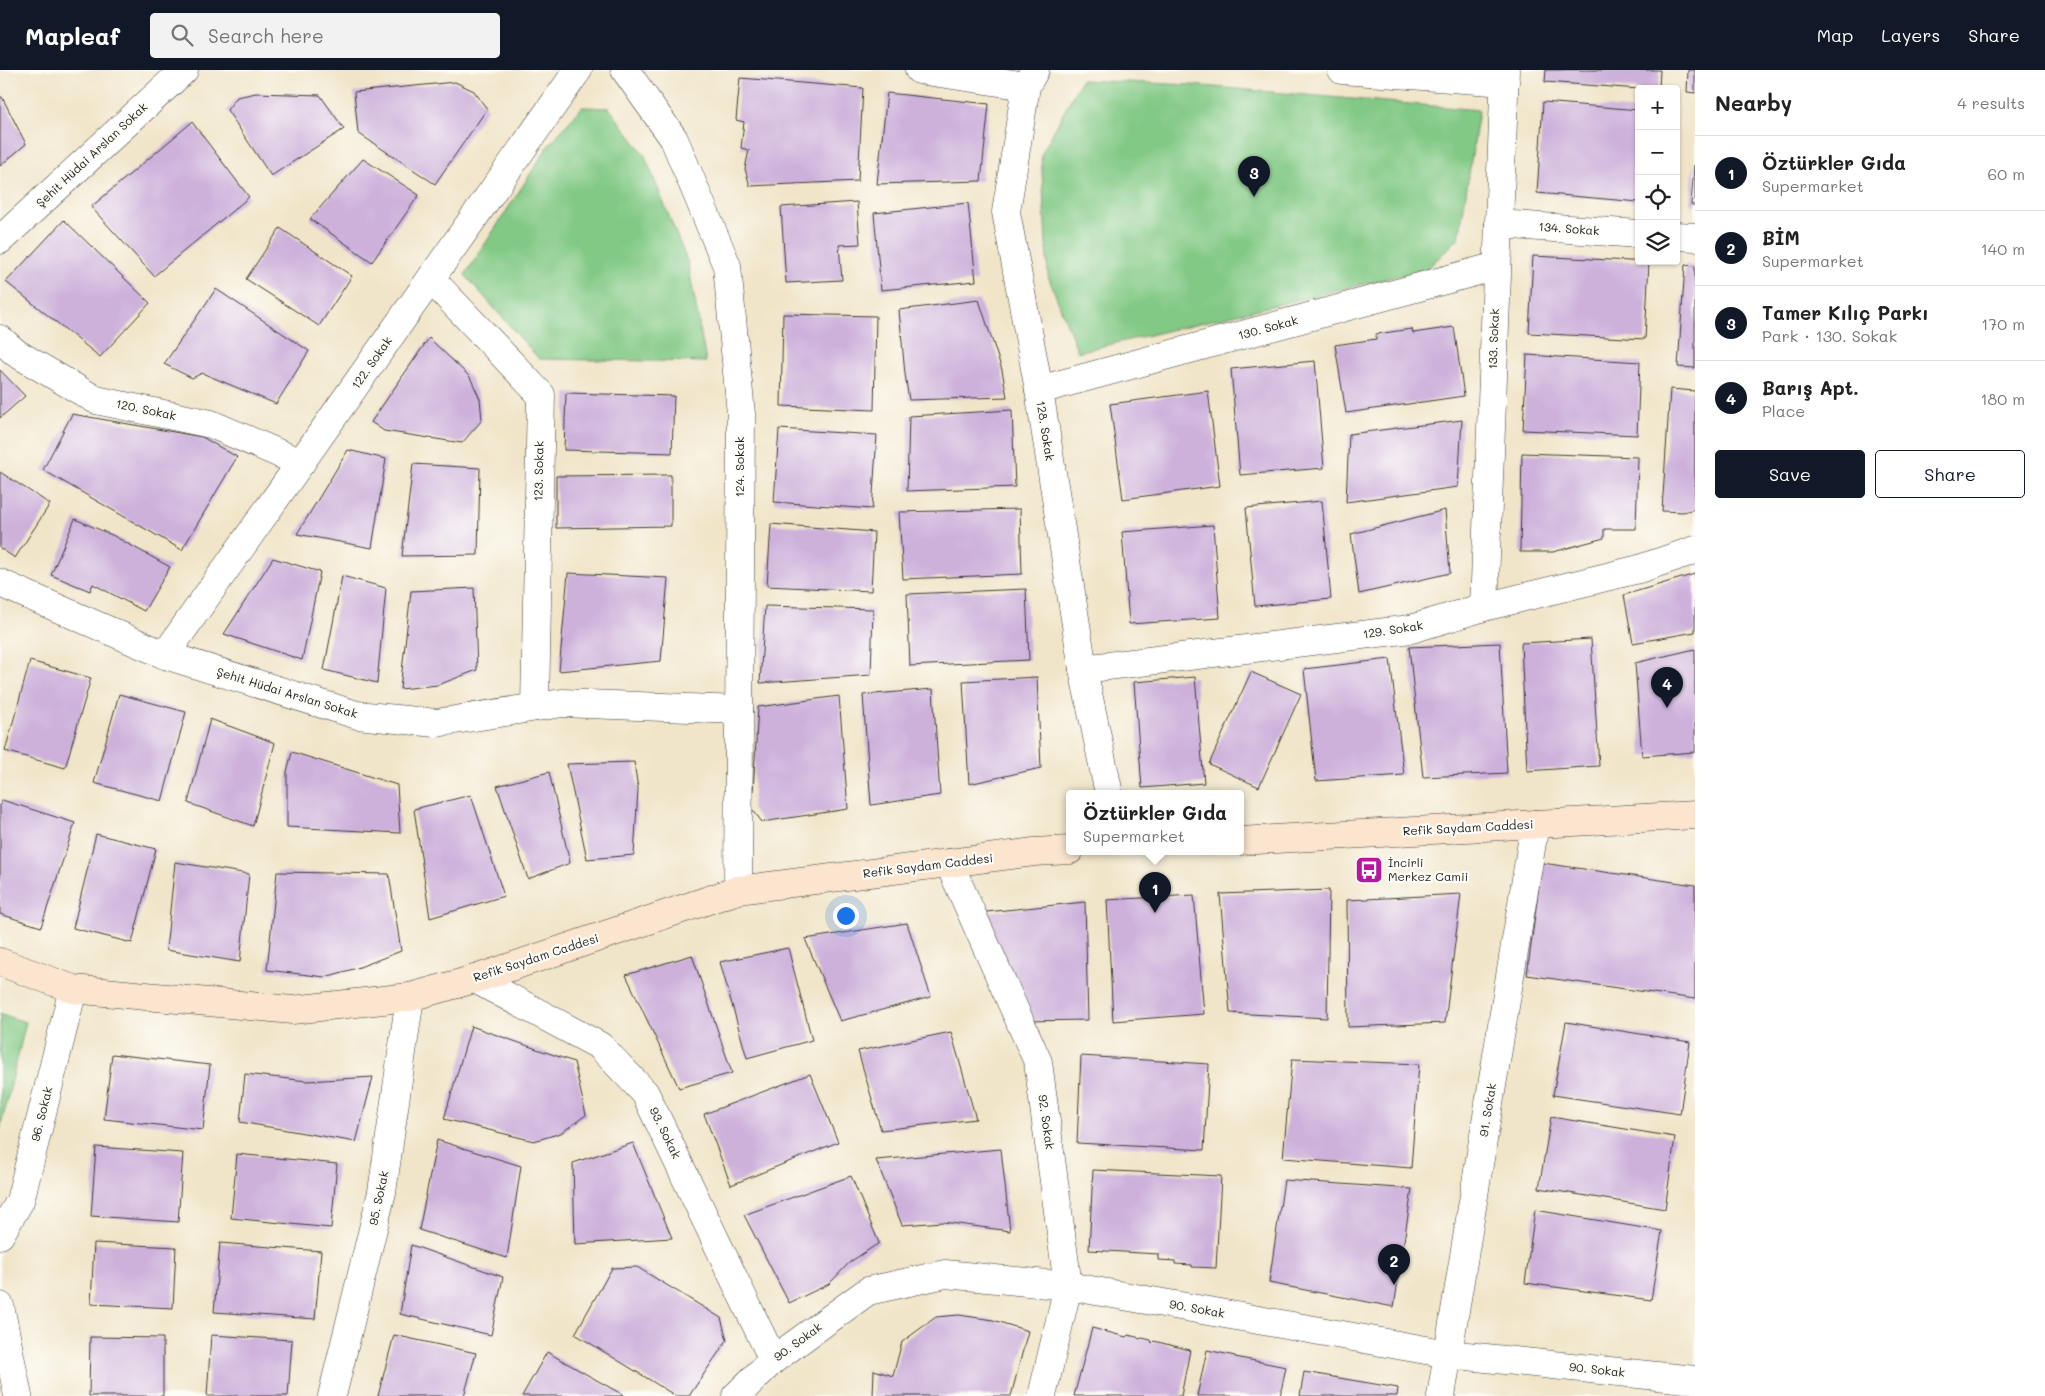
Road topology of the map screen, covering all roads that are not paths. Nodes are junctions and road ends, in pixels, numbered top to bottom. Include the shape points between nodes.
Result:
1 (184, 70) edge
2 (578, 70) edge
3 (625, 70) edge
4 (919, 70) edge
5 (1342, 70) edge
6 (1027, 75) edge
7 (1505, 76) edge
8 (1499, 224) junction
9 (1635, 234) edge
10 (1680, 236) edge
11 (1695, 237) edge
12 (0, 240) edge
13 (1497, 266) junction
14 (431, 279) junction
15 (0, 339) edge
16 (1039, 390) junction
17 (301, 463) junction
18 (1695, 550) edge
19 (0, 583) edge
20 (1484, 607) junction
21 (165, 655) junction
22 (1083, 668) junction
23 (535, 707) junction
24 (739, 710) junction
25 (1108, 790) edge
26 (1695, 816) edge
27 (1535, 824) junction
28 (1244, 841) edge
29 (1066, 850) edge
30 (949, 863) junction
31 (738, 890) junction
32 (0, 962) edge
33 (475, 979) junction
34 (73, 988) junction
35 (410, 997) junction
36 (0, 1235) edge
37 (1068, 1286) junction
38 (0, 1306) edge
39 (1448, 1354) junction
40 (773, 1360) junction
41 (1695, 1380) edge
42 (18, 1396) edge
43 (332, 1396) edge
44 (736, 1396) edge
45 (1042, 1396) edge
46 (1441, 1396) edge

1 - 12 street, Şehit Hüdai Arslan Sokak
2 - 14 street, 122. Sokak
3 - 24 street, 124. Sokak via 674,139 727,266 741,414
4 - 6 street
5 - 7 street
6 - 16 street, 128. Sokak via 1006,212
7 - 8 street, 133. Sokak
8 - 9 street, 134. Sokak
8 - 13 street, 133. Sokak
10 - 11 street
13 - 16 street, 130. Sokak
13 - 20 street, 133. Sokak
14 - 17 street, 122. Sokak
14 - 23 street, 123. Sokak via 541,394
15 - 17 street, 120. Sokak via 16,353 96,400 211,424
16 - 22 street, 128. Sokak
17 - 21 street, 122. Sokak
18 - 20 street, 129. Sokak via 1639,569
19 - 21 street, Şehit Hüdai Arslan Sokak
20 - 22 street, 129. Sokak via 1411,629
21 - 23 street, Şehit Hüdai Arslan Sokak via 357,715 436,723
22 - 25 street, 128. Sokak
23 - 24 street, Şehit Hüdai Arslan Sokak via 562,703
24 - 31 street, 124. Sokak
26 - 27 street, Refik Saydam Caddesi
27 - 28 street, Refik Saydam Caddesi
27 - 39 street, 91. Sokak
29 - 30 street, Refik Saydam Caddesi
30 - 31 street, Refik Saydam Caddesi
30 - 37 street, 92. Sokak via 1038,1062
31 - 33 street, Refik Saydam Caddesi
32 - 34 street, Refik Saydam Caddesi
33 - 35 street, Refik Saydam Caddesi
33 - 40 street, 93. Sokak via 600,1046 645,1093
34 - 35 street, Refik Saydam Caddesi via 292,1010
34 - 36 street, 96. Sokak via 20,1201
35 - 43 street, 95. Sokak via 382,1192
37 - 39 street, 90. Sokak
37 - 40 street, 90. Sokak via 945,1274 868,1291
37 - 45 street, 92. Sokak
38 - 42 street
39 - 41 street, 90. Sokak
39 - 46 street, 91. Sokak
40 - 44 street, 90. Sokak

